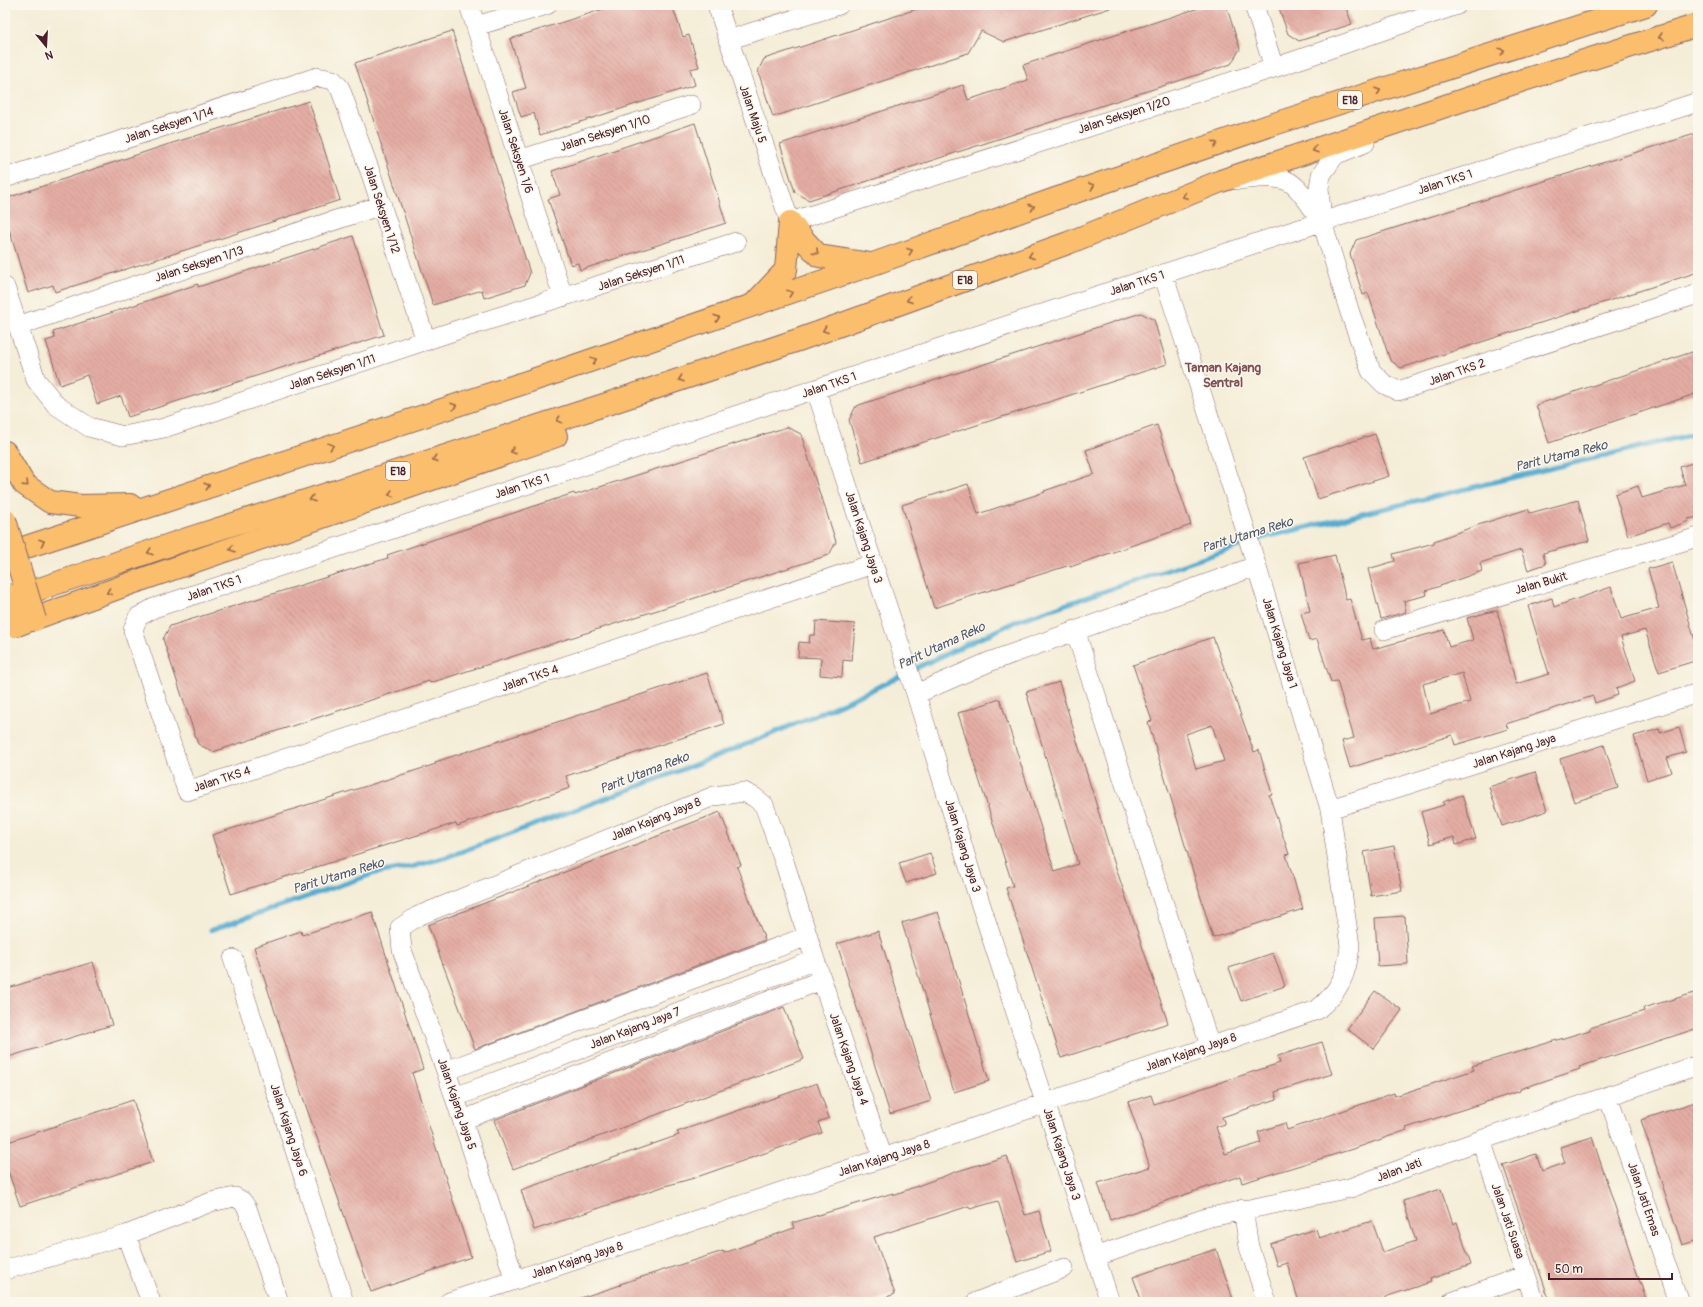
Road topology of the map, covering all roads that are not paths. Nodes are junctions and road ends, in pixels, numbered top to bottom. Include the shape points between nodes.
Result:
1 (469, 5) edge
2 (547, 5) edge
3 (716, 5) edge
4 (839, 5) edge
5 (1254, 5) edge
6 (1457, 5) edge
7 (1646, 5) edge
8 (1698, 25) edge
9 (476, 26) junction
10 (728, 40) junction
11 (1274, 68) junction
12 (333, 80) joint
13 (1511, 84) junction
14 (1698, 102) edge
15 (691, 106) dead end
16 (519, 160) junction
17 (5, 178) edge
18 (1221, 181) junction
19 (382, 205) junction
20 (790, 222) junction
21 (1322, 222) junction
22 (736, 242) dead end
23 (873, 264) junction
24 (1163, 274) junction
25 (5, 286) edge
26 (1698, 294) edge
27 (563, 297) junction
28 (753, 306) junction
29 (18, 326) junction
30 (426, 341) junction
31 (816, 390) junction
32 (610, 403) junction
33 (5, 452) edge
34 (170, 498) junction
35 (5, 520) edge
36 (1698, 537) edge
37 (5, 554) edge
38 (1255, 563) junction
39 (873, 564) junction
40 (5, 593) edge
41 (5, 600) edge
42 (18, 625) edge
43 (1075, 630) junction
44 (1384, 630) dead end
45 (915, 692) junction
46 (1698, 693) edge
47 (187, 791) joint
48 (1330, 809) junction
49 (400, 928) joint
50 (808, 936) junction
51 (233, 959) dead end
52 (815, 960) junction
53 (822, 980) junction
54 (1318, 1010) joint
55 (1210, 1046) junction
56 (1698, 1065) edge
57 (446, 1072) junction
58 (455, 1096) junction
59 (1608, 1096) junction
60 (1046, 1102) junction
61 (462, 1120) junction
62 (1481, 1140) junction
63 (883, 1158) junction
64 (1243, 1209) junction
65 (126, 1235) junction
66 (1095, 1257) junction
67 (1064, 1268) dead end
68 (5, 1270) edge
69 (1526, 1275) junction
70 (515, 1280) junction
71 (151, 1302) edge
72 (279, 1302) edge
73 (344, 1302) edge
74 (450, 1302) edge
75 (976, 1302) edge
76 (1110, 1302) edge
77 (1267, 1302) edge
78 (1452, 1302) edge
79 (1535, 1302) edge
80 (1679, 1302) edge

1 - 9 street, Jalan Seksyen 1/6
2 - 9 street
3 - 10 street, Jalan Maju 5
4 - 10 street
5 - 11 street
6 - 11 street, Jalan Seksyen 1/20
23 -> 7 highway, E18 via 1274,124
8 -> 13 highway, E18
9 - 16 street, Jalan Seksyen 1/6
10 - 20 street, Jalan Maju 5
11 - 20 street, Jalan Seksyen 1/20
12 - 17 street, Jalan Seksyen 1/14 via 317,77
12 - 19 street, Jalan Seksyen 1/12 via 340,88
13 -> 18 highway, E18
13 - 21 street, Jalan TKS 2 via 1335,155 1321,175 1319,188
14 - 21 street, Jalan TKS 1
15 - 16 street, Jalan Seksyen 1/10
16 - 27 street, Jalan Seksyen 1/6
18 - 21 street, Jalan TKS 2 via 1274,178 1288,181
18 -> 32 highway, E18 via 1060,245 801,339
19 - 29 street, Jalan Seksyen 1/13 via 162,276
19 - 30 street, Jalan Seksyen 1/12
20 -> 23 highway via 819,256
20 - 28 highway via 786,270
21 - 24 street, Jalan TKS 1
21 - 26 street, Jalan TKS 2 via 1371,371 1384,384 1398,391
22 - 27 street, Jalan Seksyen 1/11
28 -> 23 highway, E18
24 - 31 street, Jalan TKS 1
24 - 38 street, Jalan Kajang Jaya 1
25 - 29 street, Jalan Seksyen 1/11
27 - 30 street, Jalan Seksyen 1/11
34 -> 28 highway, E18
29 - 30 street, Jalan Seksyen 1/11 via 36,380 56,405 89,427 123,436 164,428
31 - 39 street, Jalan Kajang Jaya 3
31 - 47 street, Jalan TKS 1 via 360,539 154,608 138,617 133,630
32 -> 41 highway, E18
32 -> 42 highway via 580,428
33 -> 34 highway via 24,484 50,502 81,506 120,506
37 -> 34 highway, E18
35 - 42 highway, bridge
36 - 44 street, Jalan Bukit
38 - 43 street
38 - 48 street, Jalan Kajang Jaya 1
39 - 45 street, Jalan Kajang Jaya 3
39 - 47 street, Jalan TKS 4
40 - 42 highway, bridge
43 - 45 street
43 - 55 street
45 - 60 street, Jalan Kajang Jaya 3 via 976,890
46 - 48 street, Jalan Kajang Jaya
48 - 54 street, Jalan Kajang Jaya 1 via 1350,946 1348,967 1341,982 1331,999
49 - 50 street, Jalan Kajang Jaya 8 via 418,916 714,796 744,792 754,796 764,805
49 - 57 street, Jalan Kajang Jaya 5 via 402,950
50 - 52 street, Jalan Kajang Jaya 8
50 - 57 street
51 - 73 street, Jalan Kajang Jaya 6
52 - 53 street, Jalan Kajang Jaya 4
52 - 58 street, Jalan Kajang Jaya 7
53 - 61 street
53 - 63 street, Jalan Kajang Jaya 4
54 - 55 street, Jalan Kajang Jaya 8
55 - 60 street, Jalan Kajang Jaya 8
56 - 59 street, Jalan Jati
57 - 58 street, Jalan Kajang Jaya 5
58 - 61 street, Jalan Kajang Jaya 5
59 - 62 street, Jalan Jati
59 - 80 street, Jalan Jati Emas
60 - 63 street, Jalan Kajang Jaya 8
60 - 66 street, Jalan Kajang Jaya 3
61 - 70 street, Jalan Kajang Jaya 5
62 - 64 street, Jalan Jati via 1350,1188
62 - 69 street, Jalan Jati Suasa
63 - 70 street, Jalan Kajang Jaya 8
64 - 66 street, Jalan Jati via 1206,1218
64 - 77 street via 1249,1248
65 - 68 street
65 - 71 street
65 - 72 street via 211,1202 235,1197 248,1208
66 - 76 street, Jalan Kajang Jaya 3
67 - 75 street
69 - 78 street
69 - 79 street, Jalan Jati Suasa
70 - 74 street, Jalan Kajang Jaya 8

